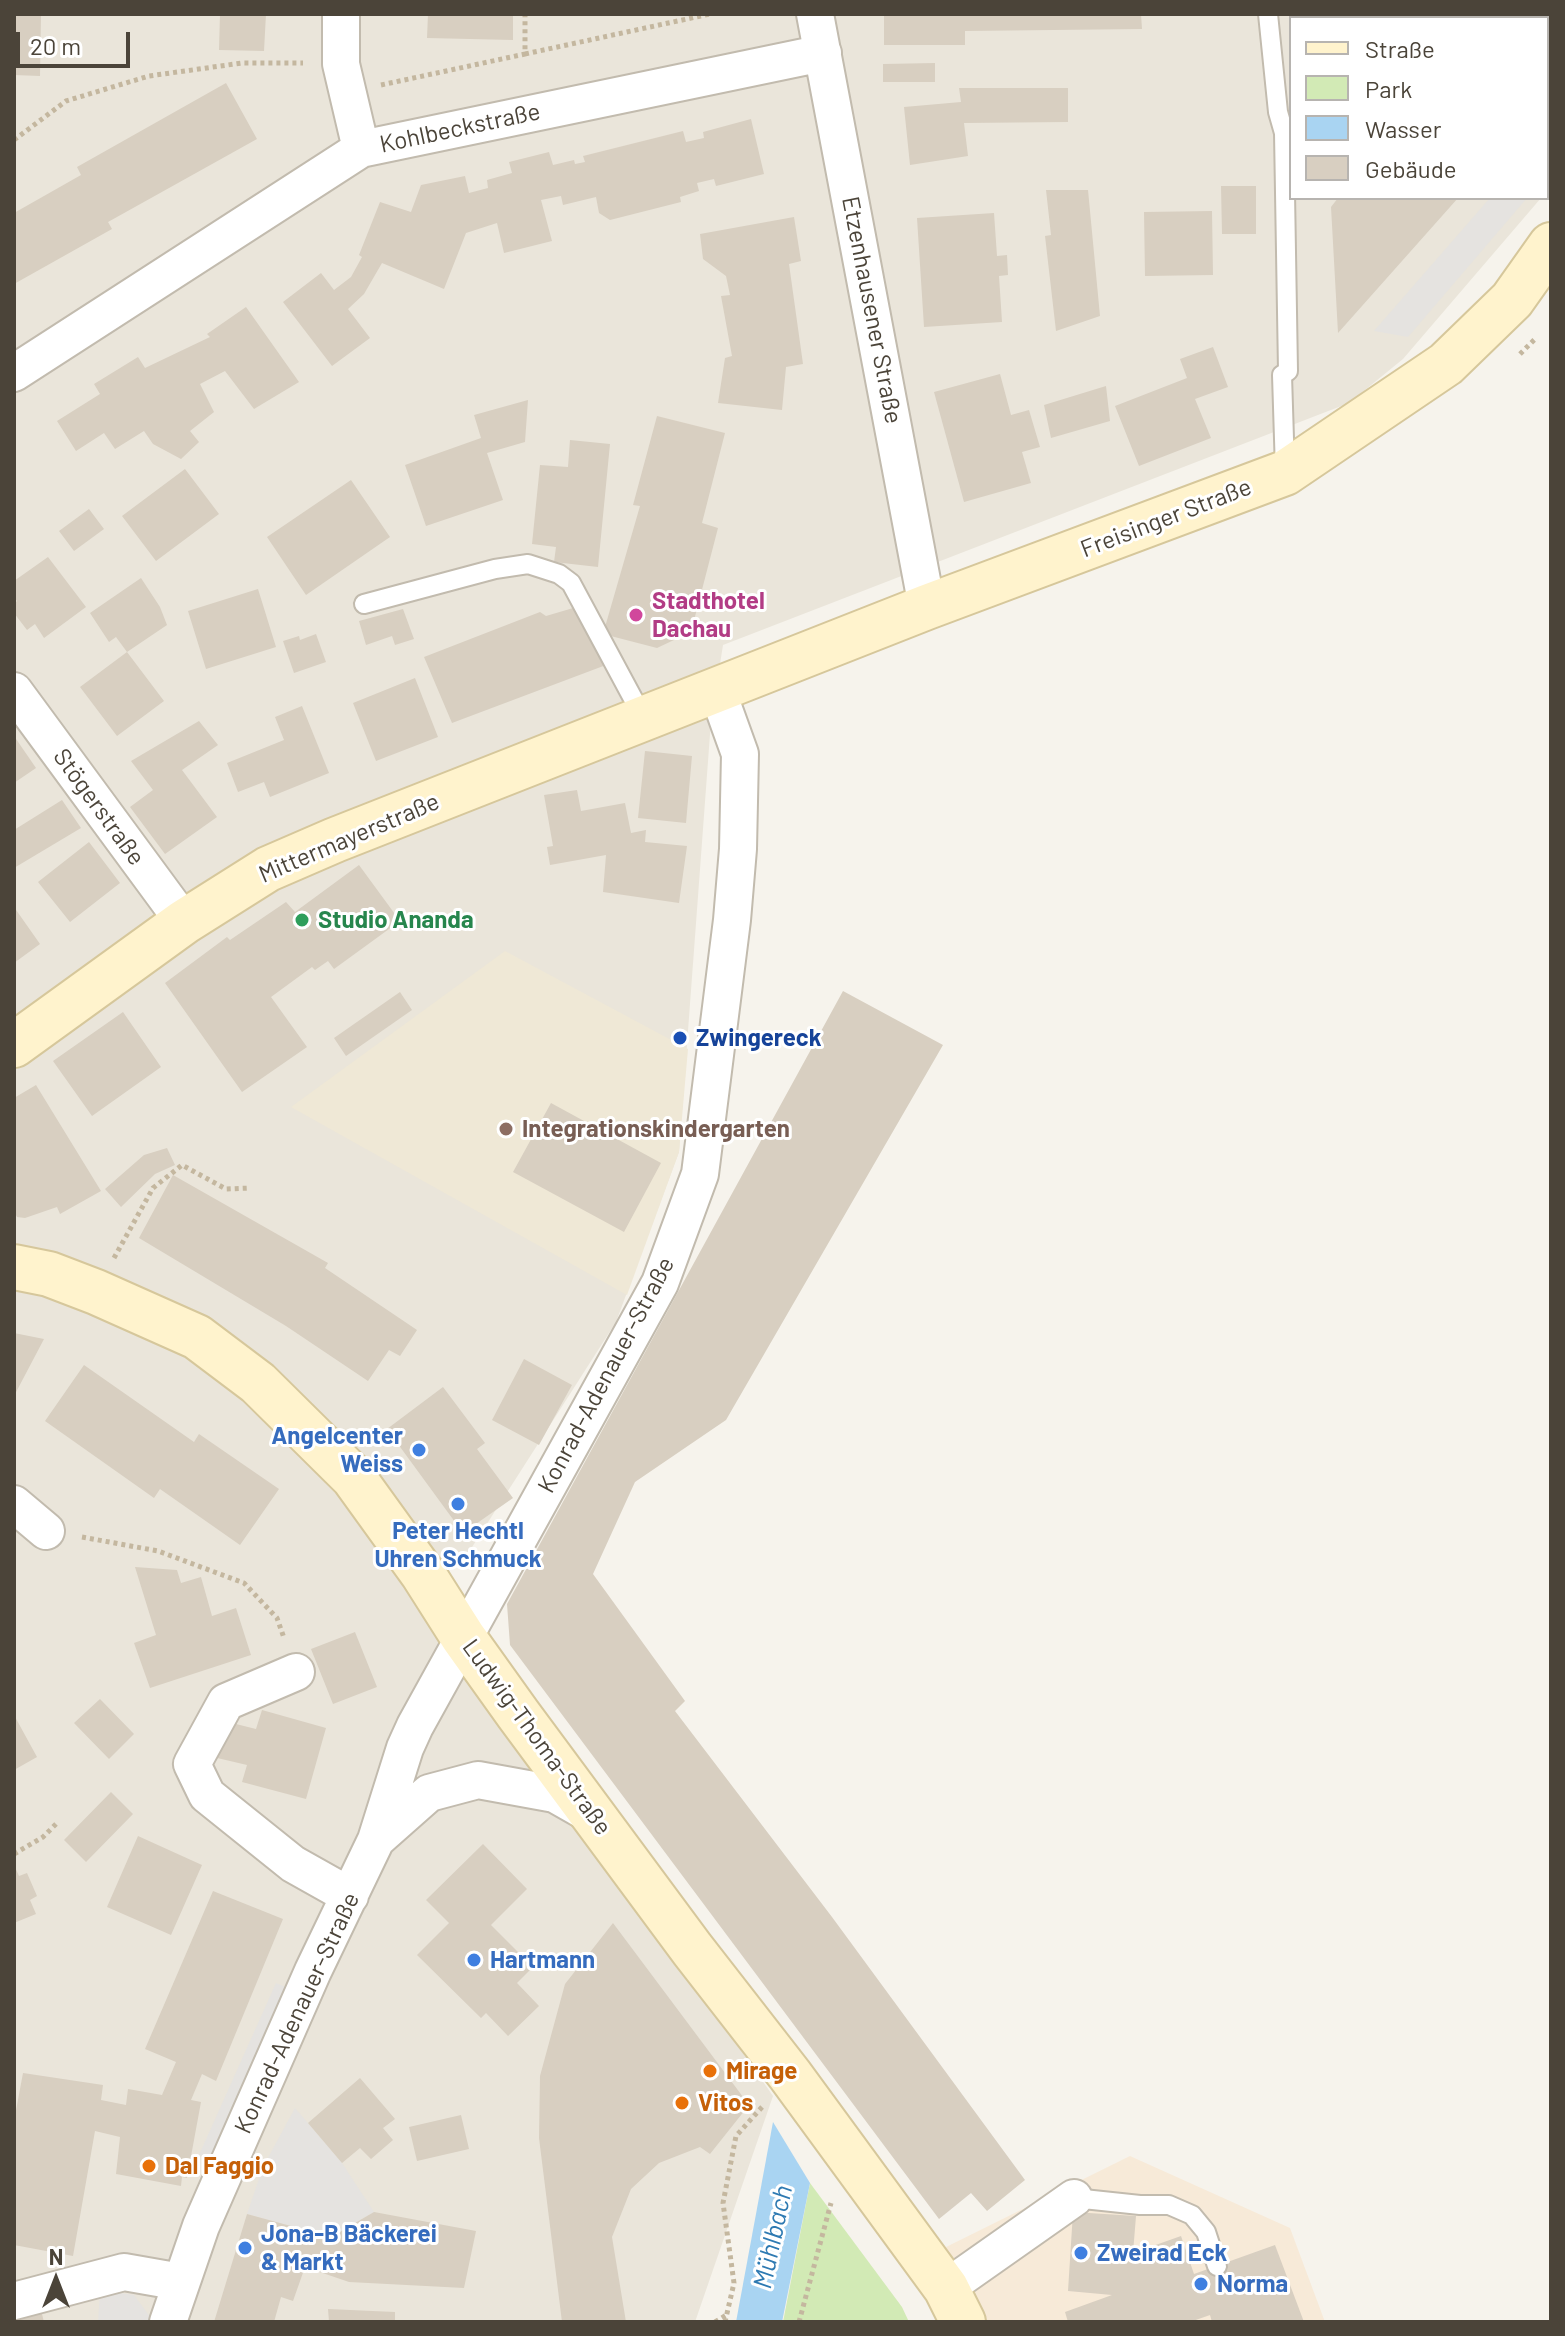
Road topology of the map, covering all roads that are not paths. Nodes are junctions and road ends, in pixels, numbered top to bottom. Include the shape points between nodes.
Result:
1 (341, 14) edge
2 (815, 14) edge
3 (1268, 14) edge
4 (823, 53) junction
5 (361, 149) junction
6 (1551, 245) edge
7 (14, 373) edge
8 (1285, 473) junction
9 (364, 604) dead end
10 (927, 607) junction
11 (717, 690) junction
12 (14, 691) edge
13 (644, 719) junction
14 (184, 922) junction
15 (14, 1045) edge
16 (14, 1267) edge
17 (14, 1504) edge
18 (46, 1531) road end
19 (463, 1637) junction
20 (296, 1672) road end
21 (597, 1818) junction
22 (376, 1840) junction
23 (350, 1896) junction
24 (1074, 2198) joint
25 (1217, 2266) dead end
26 (181, 2282) junction
27 (14, 2301) edge
28 (954, 2305) edge
29 (168, 2322) edge

1 - 5 street via 344,78
2 - 4 street, Etzenhausener Straße
3 - 8 lane via 1284,133
4 - 5 street, Kohlbeckstraße
4 - 10 street, Etzenhausener Straße
5 - 7 street, Kohlbeckstraße
6 - 8 main road, Freisinger Straße via 1512,300 1446,364
8 - 10 main road, Freisinger Straße
9 - 13 lane via 528,564 559,574 571,583
10 - 11 main road, Freisinger Straße
11 - 13 main road, Mittermayerstraße
11 - 19 street, Konrad-Adenauer-Straße via 740,754 738,849 700,1174 660,1283
12 - 14 street, Stögerstraße
13 - 14 main road, Mittermayerstraße via 268,869
14 - 15 main road, Mittermayerstraße
16 - 19 main road, Ludwig-Thoma-Straße via 49,1274 197,1337 258,1383 353,1477
17 - 18 street
19 - 21 main road, Ludwig-Thoma-Straße
19 - 22 street, Konrad-Adenauer-Straße via 405,1748
20 - 23 street via 226,1702 192,1764 207,1795 293,1864
21 - 22 street, Konrad-Adenauer-Straße via 555,1794 478,1780 429,1793
21 - 28 main road, Ludwig-Thoma-Straße
22 - 23 street, Konrad-Adenauer-Straße
23 - 26 street, Konrad-Adenauer-Straße via 201,2226
24 - 25 lane via 1169,2205 1192,2215 1206,2232
24 - 28 street
26 - 27 street via 124,2272
26 - 29 street, Konrad-Adenauer-Straße

